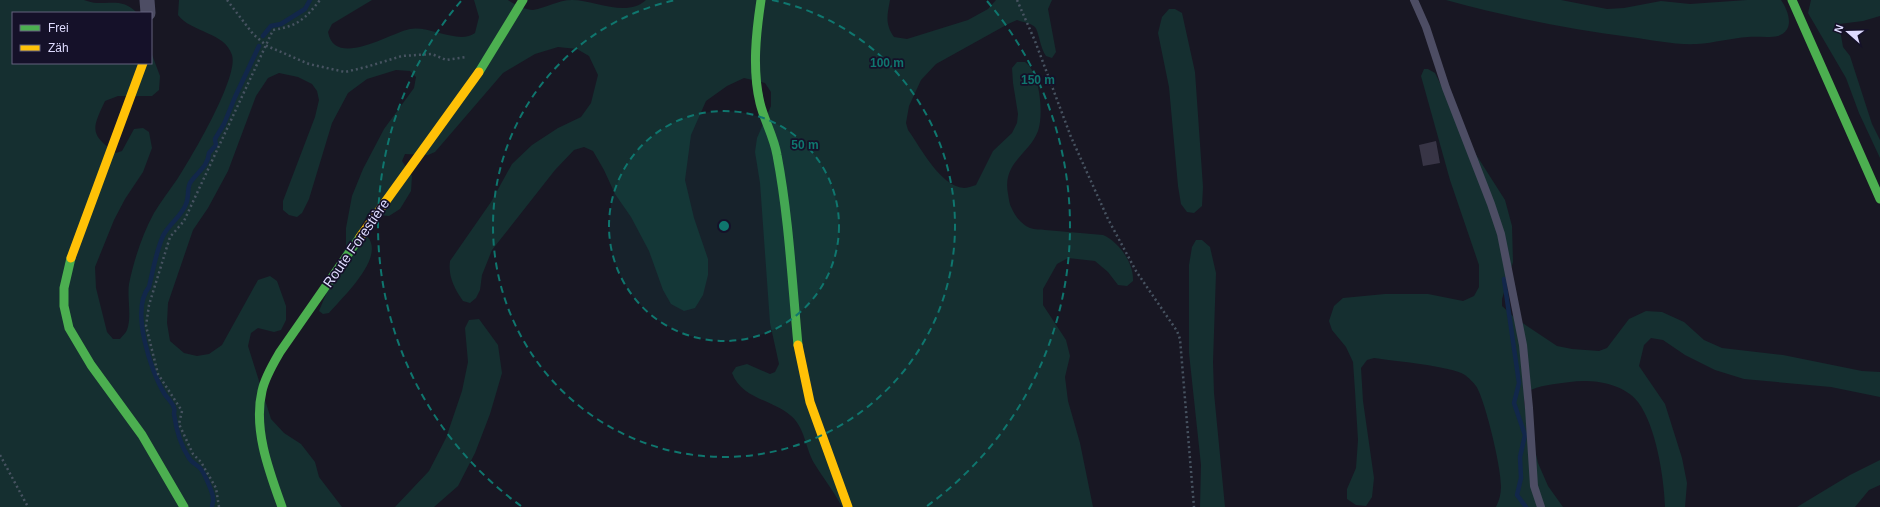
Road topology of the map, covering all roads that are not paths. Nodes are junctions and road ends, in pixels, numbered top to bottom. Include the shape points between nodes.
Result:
1 (147, 0) edge
2 (523, 0) edge
3 (761, 0) edge
4 (1414, 0) edge
5 (1792, 0) edge
6 (148, 12) edge
7 (143, 64) edge
8 (1880, 199) edge
9 (184, 507) edge
10 (282, 507) edge
11 (848, 507) edge
12 (1541, 507) edge

1 - 6 street
2 - 10 street, Route Forestière via 491,55 385,201 280,352 268,374 262,392 260,422 264,447
3 - 11 street via 755,76 760,103 777,153 798,350 810,402
4 - 12 lane via 1501,234 1523,345 1534,486
5 - 8 street
7 - 9 street via 73,249 66,275 64,301 69,328 79,348 142,435

